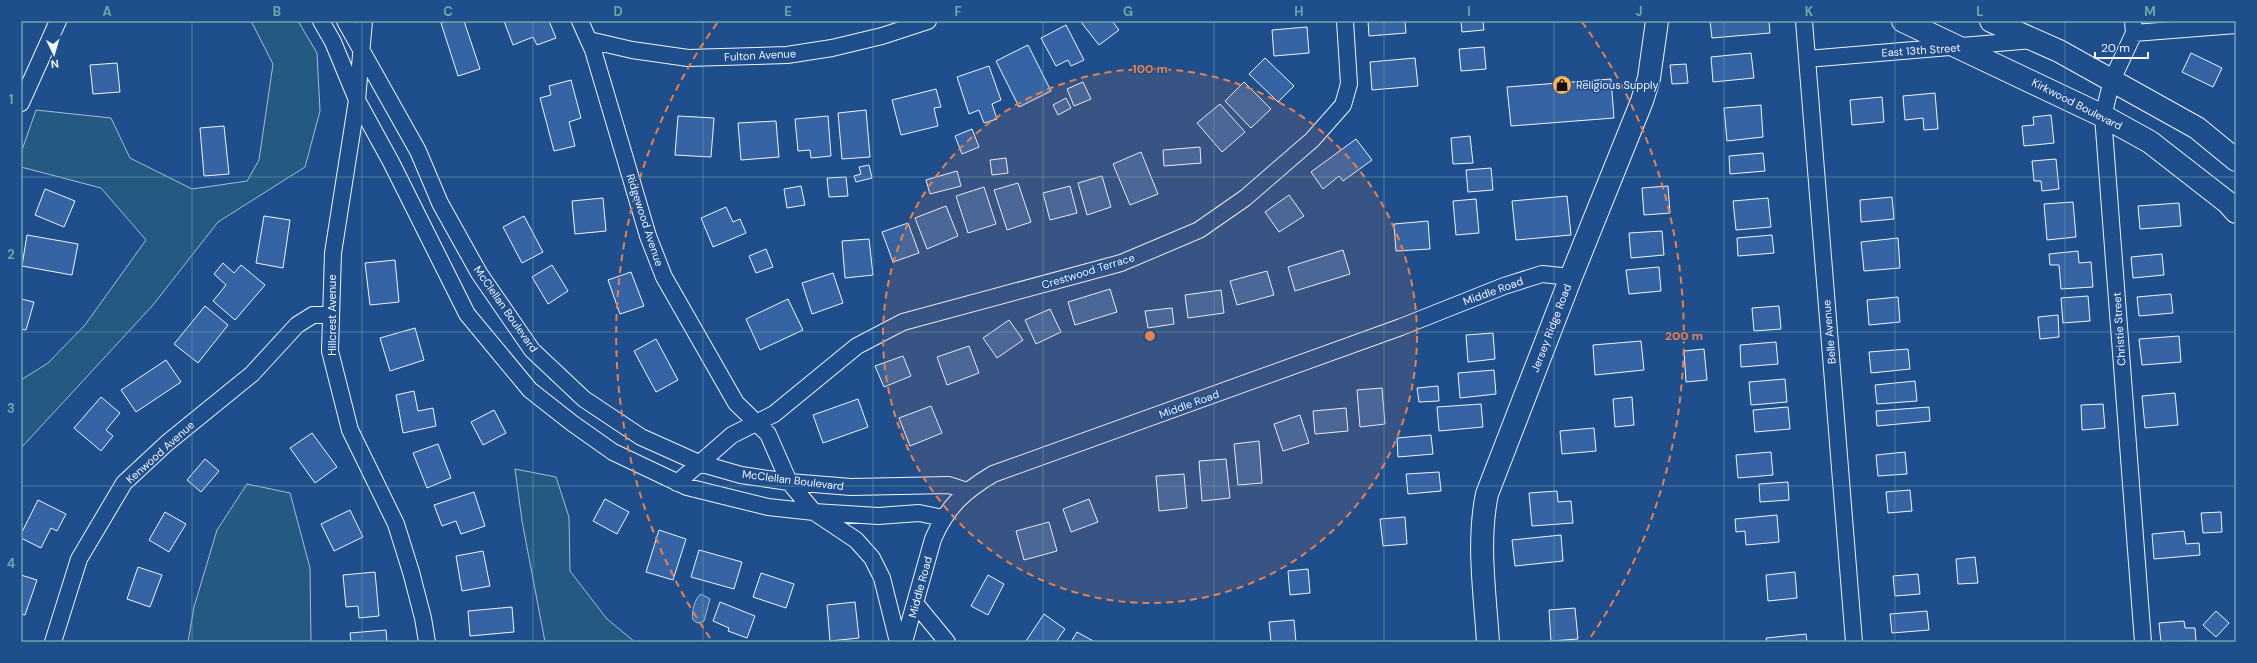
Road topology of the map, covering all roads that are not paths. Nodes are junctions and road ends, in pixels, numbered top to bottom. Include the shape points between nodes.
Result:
1 (58, 21) edge
2 (321, 21) edge
3 (345, 21) edge
4 (364, 21) edge
5 (580, 21) edge
6 (928, 21) edge
7 (1345, 21) edge
8 (1657, 21) edge
9 (1804, 21) edge
10 (1903, 21) edge
11 (1991, 21) edge
12 (2236, 25) edge
13 (2133, 27) edge
14 (589, 40) junction
15 (2035, 40) junction
16 (1957, 47) junction
17 (362, 55) junction
18 (1807, 59) junction
19 (2112, 80) junction
20 (357, 100) junction
21 (21, 103) edge
22 (2103, 116) junction
23 (2236, 160) edge
24 (2236, 212) edge
25 (1571, 278) junction
26 (330, 315) junction
27 (756, 423) junction
28 (699, 463) junction
29 (789, 482) junction
30 (677, 483) junction
31 (967, 491) junction
32 (814, 512) junction
33 (943, 518) junction
34 (915, 603) junction
35 (53, 642) edge
36 (427, 642) edge
37 (898, 642) edge
38 (904, 642) edge
39 (947, 642) edge
40 (1488, 642) edge
41 (1854, 642) edge
42 (2143, 642) edge

1 - 21 street
2 - 20 street via 333,42
3 - 17 street, McClellan Boulevard
4 - 17 street, Hillcrest Avenue
5 - 14 street, Ridgewood Avenue
6 - 14 street, Fulton Avenue via 832,48 786,55 688,58 632,50
7 - 27 street, Crestwood Terrace via 1349,84 1343,105 1312,140 1245,198 1199,230 1121,263 903,322 856,346 774,414
8 - 25 street, Jersey Ridge Road via 1649,78 1642,101
9 - 18 street, Belle Avenue
10 - 16 street, Kirkwood Boulevard
11 - 15 street
12 - 13 street
13 - 19 street, Christie Street
14 - 27 street, Ridgewood Avenue via 648,236 664,277 736,403
15 - 16 street, East 13th Street
15 - 19 street
16 - 18 street, East 13th Street
16 - 22 street, Kirkwood Boulevard
17 - 20 street, Hillcrest Avenue
17 - 28 street, McClellan Boulevard via 418,151 440,202 479,273 532,350 584,399 612,419 641,437
18 - 41 street, Belle Avenue
19 - 22 street, Christie Street
19 - 23 street via 2197,128
20 - 26 street, Hillcrest Avenue via 333,253
20 - 30 street via 467,314 525,384 572,423 613,452
22 - 24 street, Kirkwood Boulevard via 2150,142 2227,202
22 - 42 street, Christie Street
25 - 31 street, Middle Road via 1542,274 1504,286 1401,327 993,474
25 - 40 street, Jersey Ridge Road via 1487,494 1482,543
26 - 35 street, Kenwood Avenue via 313,315 297,326 252,374 167,443 124,483 79,559
26 - 36 street, Hillcrest Avenue via 330,351 350,430 396,524 413,580
27 - 28 street via 732,435
27 - 29 street, Ridgewood Avenue via 768,434
28 - 29 street, McClellan Boulevard via 741,474
28 - 30 street
29 - 31 street, McClellan Boulevard via 850,487 949,485
29 - 32 street, Ridgewood Avenue
30 - 32 street via 768,507
31 - 33 street, Middle Road via 954,502
32 - 33 street via 878,516 919,513
32 - 37 street via 856,540 872,558 882,578
33 - 34 street, Middle Road via 933,539
34 - 38 street, Middle Road
34 - 39 street

